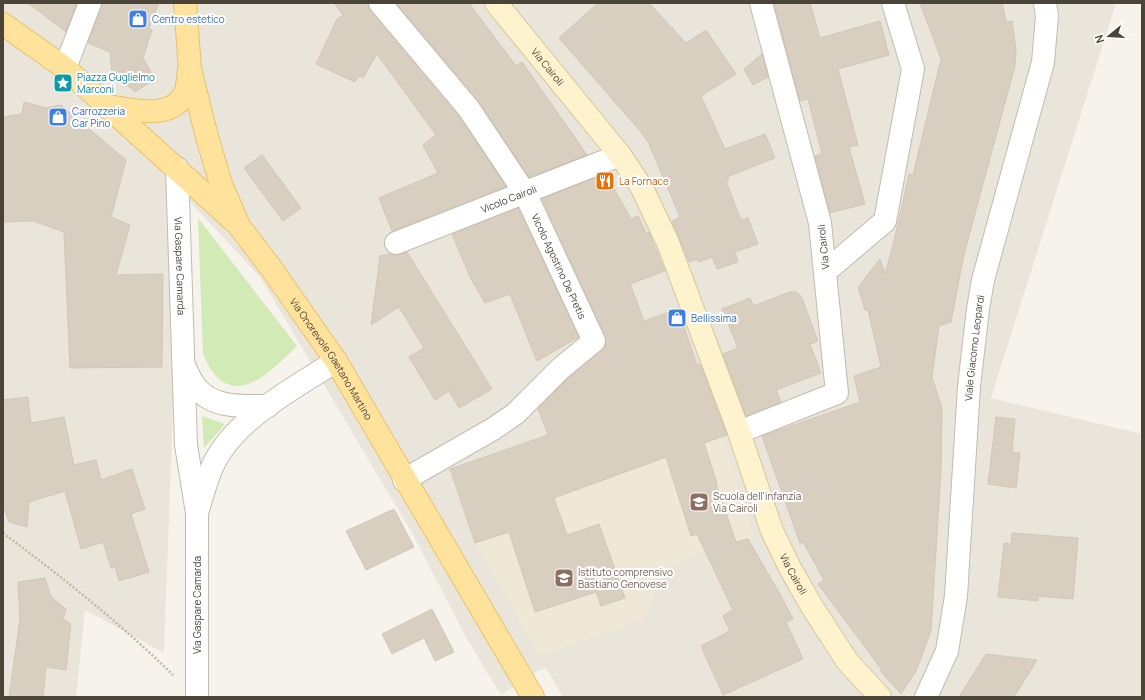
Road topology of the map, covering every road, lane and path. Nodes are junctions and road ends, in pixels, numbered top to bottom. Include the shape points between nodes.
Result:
1 (90, 3) edge
2 (185, 3) edge
3 (380, 3) edge
4 (496, 3) edge
5 (761, 3) edge
6 (892, 3) edge
7 (1045, 3) edge
8 (3, 24) edge
9 (65, 68) junction
10 (190, 69) junction
11 (106, 106) junction
12 (620, 155) junction
13 (177, 168) junction
14 (525, 193) junction
15 (239, 226) junction
16 (396, 243) dead end
17 (825, 272) junction
18 (336, 361) junction
19 (183, 364) junction
20 (268, 406) junction
21 (740, 432) junction
22 (404, 480) junction
23 (197, 513) junction
24 (3, 533) edge
25 (173, 676) dead end
26 (197, 697) edge
27 (533, 697) edge
28 (880, 697) edge
29 (926, 697) edge

1 - 9 street
2 - 10 main road, Via Onorevole Gaetano Martino
3 - 14 street, Vicolo Agostino De Pretis via 469,109
4 - 12 street, Via Cairoli
5 - 17 street, Via Cairoli via 820,223
6 - 17 street via 913,69 885,221
7 - 29 street, Viale Giacomo Leopardi via 1047,31 1043,62 983,280 969,386 952,626 947,651
8 - 9 main road
9 - 11 main road
10 - 11 main road via 184,94 173,106 152,112
10 - 15 main road, Via Onorevole Gaetano Martino via 221,184
11 - 13 main road
12 - 14 street, Vicolo Cairoli
12 - 21 street, Via Cairoli via 642,188 668,243
13 - 15 main road
13 - 19 street, Via Gaspare Camarda
14 - 16 street, Vicolo Cairoli
14 - 22 street, Vicolo Agostino De Pretis via 594,341 560,369 515,414
15 - 18 main road, Via Onorevole Gaetano Martino
17 - 21 street, Via Cairoli via 837,393
18 - 20 street, Via Gaspare Camarda
18 - 22 main road, Via Onorevole Gaetano Martino
19 - 20 street, Via Gaspare Camarda via 196,388 219,404
19 - 23 street, Via Gaspare Camarda via 186,444
20 - 23 street, Via Gaspare Camarda via 227,441 214,462
21 - 28 street, Via Cairoli via 772,531 790,568 810,605 847,661
22 - 27 main road, Via Onorevole Gaetano Martino
23 - 26 street, Via Gaspare Camarda
24 - 25 path via 152,654

